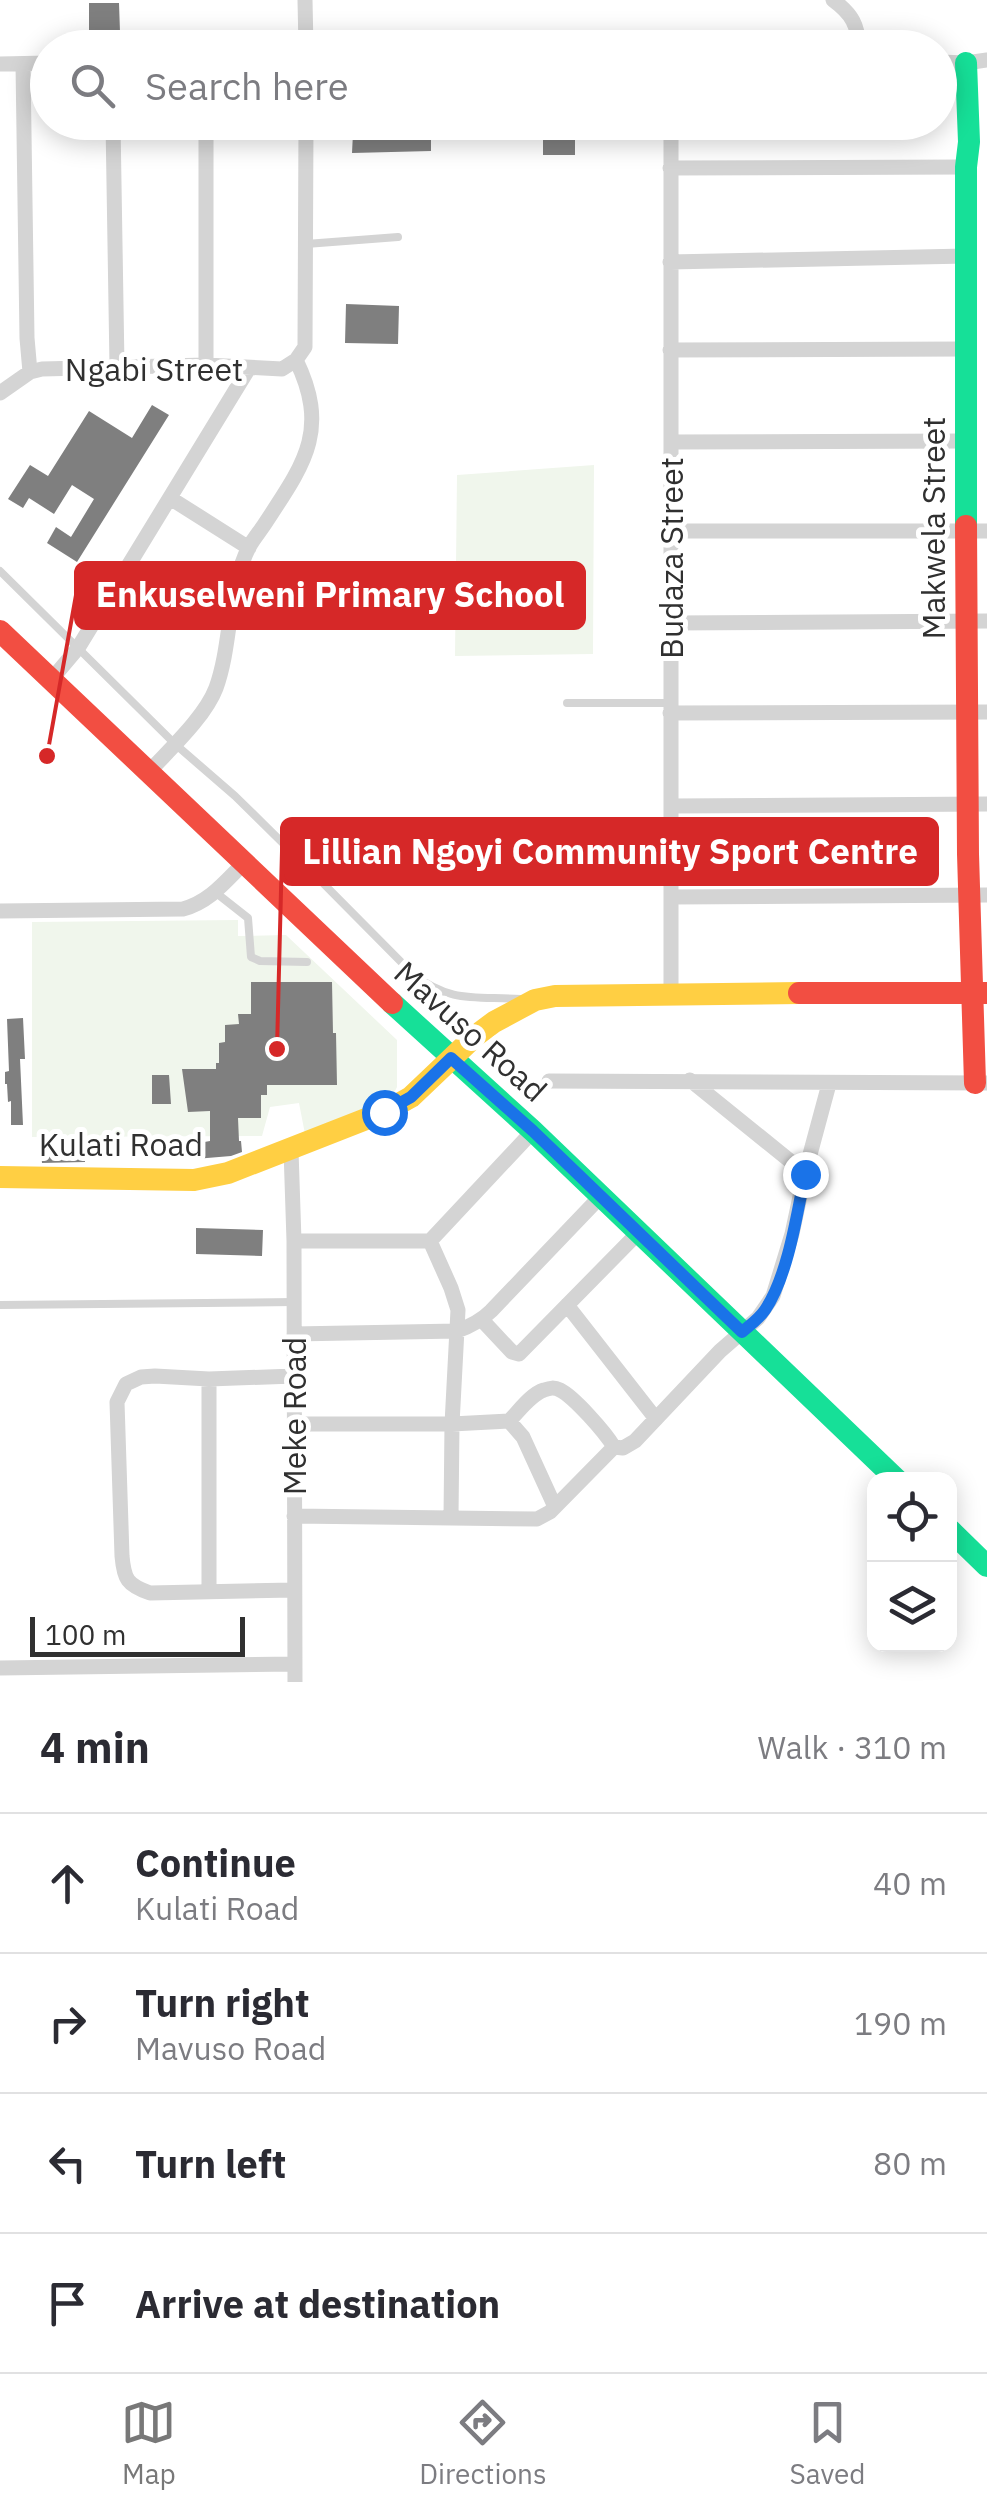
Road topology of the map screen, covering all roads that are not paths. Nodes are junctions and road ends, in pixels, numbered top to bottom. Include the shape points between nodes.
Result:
1 (305, 0) edge
2 (834, 0) edge
3 (306, 30) edge
4 (858, 30) edge
5 (976, 61) edge
6 (0, 64) edge
7 (24, 64) junction
8 (30, 64) edge
9 (113, 140) edge
10 (206, 140) edge
11 (306, 140) edge
12 (670, 140) edge
13 (978, 142) edge
14 (670, 168) junction
15 (966, 168) junction
16 (398, 237) dead end
17 (306, 244) junction
18 (967, 256) junction
19 (670, 262) junction
20 (967, 349) junction
21 (670, 350) junction
22 (300, 354) junction
23 (117, 366) junction
24 (206, 366) junction
25 (249, 368) junction
26 (30, 372) junction
27 (0, 393) edge
28 (966, 440) junction
29 (671, 442) junction
30 (170, 498) junction
31 (671, 531) junction
32 (977, 531) edge
33 (249, 548) junction
34 (0, 571) edge
35 (976, 621) edge
36 (671, 623) junction
37 (0, 632) edge
38 (78, 648) junction
39 (51, 680) junction
40 (567, 703) dead end
41 (670, 708) junction
42 (976, 712) edge
43 (175, 744) junction
44 (149, 772) junction
45 (978, 804) edge
46 (672, 806) junction
47 (242, 864) junction
48 (215, 892) junction
49 (978, 895) edge
50 (672, 896) junction
51 (0, 911) edge
52 (306, 962) dead end
53 (979, 993) edge
54 (671, 994) junction
55 (536, 1000) junction
56 (451, 1058) junction
57 (690, 1080) junction
58 (549, 1081) dead end
59 (981, 1083) edge
60 (829, 1084) junction
61 (533, 1131) junction
62 (291, 1150) junction
63 (805, 1174) junction
64 (0, 1177) edge
65 (600, 1196) junction
66 (639, 1232) junction
67 (294, 1241) junction
68 (430, 1241) junction
69 (294, 1302) junction
70 (568, 1305) junction
71 (0, 1306) edge
72 (482, 1320) junction
73 (457, 1330) junction
74 (742, 1332) junction
75 (294, 1334) junction
76 (294, 1376) junction
77 (209, 1379) junction
78 (656, 1419) junction
79 (510, 1421) junction
80 (294, 1424) junction
81 (452, 1424) junction
82 (614, 1447) junction
83 (889, 1472) edge
84 (555, 1507) junction
85 (294, 1516) junction
86 (451, 1517) junction
87 (957, 1537) edge
88 (987, 1566) edge
89 (208, 1590) junction
90 (294, 1590) junction
91 (294, 1664) junction
92 (0, 1668) edge
93 (295, 1682) edge

1 - 3 street
2 - 4 street
5 - 13 street, Makwela Street
6 - 7 street
7 - 8 street
7 - 26 street
9 - 23 street
10 - 24 street
11 - 17 street
12 - 14 street, Budaza Street
13 - 15 street, Makwela Street
14 - 15 street
14 - 19 street, Budaza Street
15 - 18 street, Makwela Street
16 - 17 lane
17 - 22 street
18 - 19 street
18 - 20 street, Makwela Street
19 - 21 street, Budaza Street
20 - 21 street
20 - 28 street, Makwela Street
21 - 29 street, Budaza Street
22 - 25 street, Ngabi Street via 282,369
22 - 33 street via 312,413 309,448
23 - 24 street, Ngabi Street
23 - 26 street, Ngabi Street
24 - 25 street, Ngabi Street
25 - 30 street
26 - 27 street, Ngabi Street
28 - 29 street
28 - 32 street, Makwela Street
29 - 31 street, Budaza Street
30 - 33 street
30 - 38 street
31 - 32 street
31 - 36 street, Budaza Street
32 - 35 street, Makwela Street
33 - 43 street via 217,685
34 - 38 lane
35 - 36 street
35 - 42 street, Makwela Street
36 - 41 street, Budaza Street
37 - 39 street, Mavuso Road
38 - 39 street
38 - 43 lane
39 - 44 street, Mavuso Road
40 - 41 lane
41 - 42 street
41 - 46 street, Budaza Street
42 - 45 street, Makwela Street
43 - 44 street
43 - 55 lane via 430,988
44 - 47 street, Mavuso Road
45 - 46 street
45 - 49 street, Makwela Street
46 - 50 street, Budaza Street
47 - 48 street
47 - 56 street, Mavuso Road
48 - 51 street via 198,905 167,911
48 - 52 lane via 248,918 253,959
49 - 50 street
49 - 53 street, Makwela Street
50 - 54 street, Budaza Street
53 - 54 street
53 - 59 street, Makwela Street
54 - 55 street
55 - 56 street, Kulati Road via 494,1022
56 - 61 street, Mavuso Road
56 - 62 street, Kulati Road via 411,1097
57 - 58 street
57 - 60 street
57 - 63 street
59 - 60 street
60 - 63 street
61 - 65 street, Mavuso Road
61 - 68 street
62 - 64 street, Kulati Road via 194,1180
62 - 67 street, Meke Road
63 - 74 street via 778,1284 765,1310
65 - 66 street, Mavuso Road
65 - 72 street
66 - 70 street
66 - 74 street, Mavuso Road
67 - 68 street
67 - 69 street, Meke Road
68 - 73 street via 456,1299
69 - 71 lane
69 - 75 street, Meke Road
70 - 72 street via 518,1354
70 - 78 street
72 - 73 street
73 - 75 street
73 - 81 street
74 - 78 street
74 - 83 street, Mavuso Road
75 - 76 street, Meke Road
76 - 77 street
76 - 80 street, Meke Road
77 - 89 street
77 - 89 street via 141,1377 126,1384 117,1402 124,1572 130,1584 150,1592
78 - 82 street via 635,1442
79 - 81 street
79 - 82 street via 540,1392 558,1389
79 - 84 street
80 - 81 street
80 - 85 street, Meke Road
81 - 86 street
82 - 84 street
84 - 86 street via 537,1519
85 - 86 street
85 - 90 street, Meke Road
87 - 88 street
89 - 90 street
90 - 91 street, Meke Road
91 - 92 street
91 - 93 street, Meke Road

